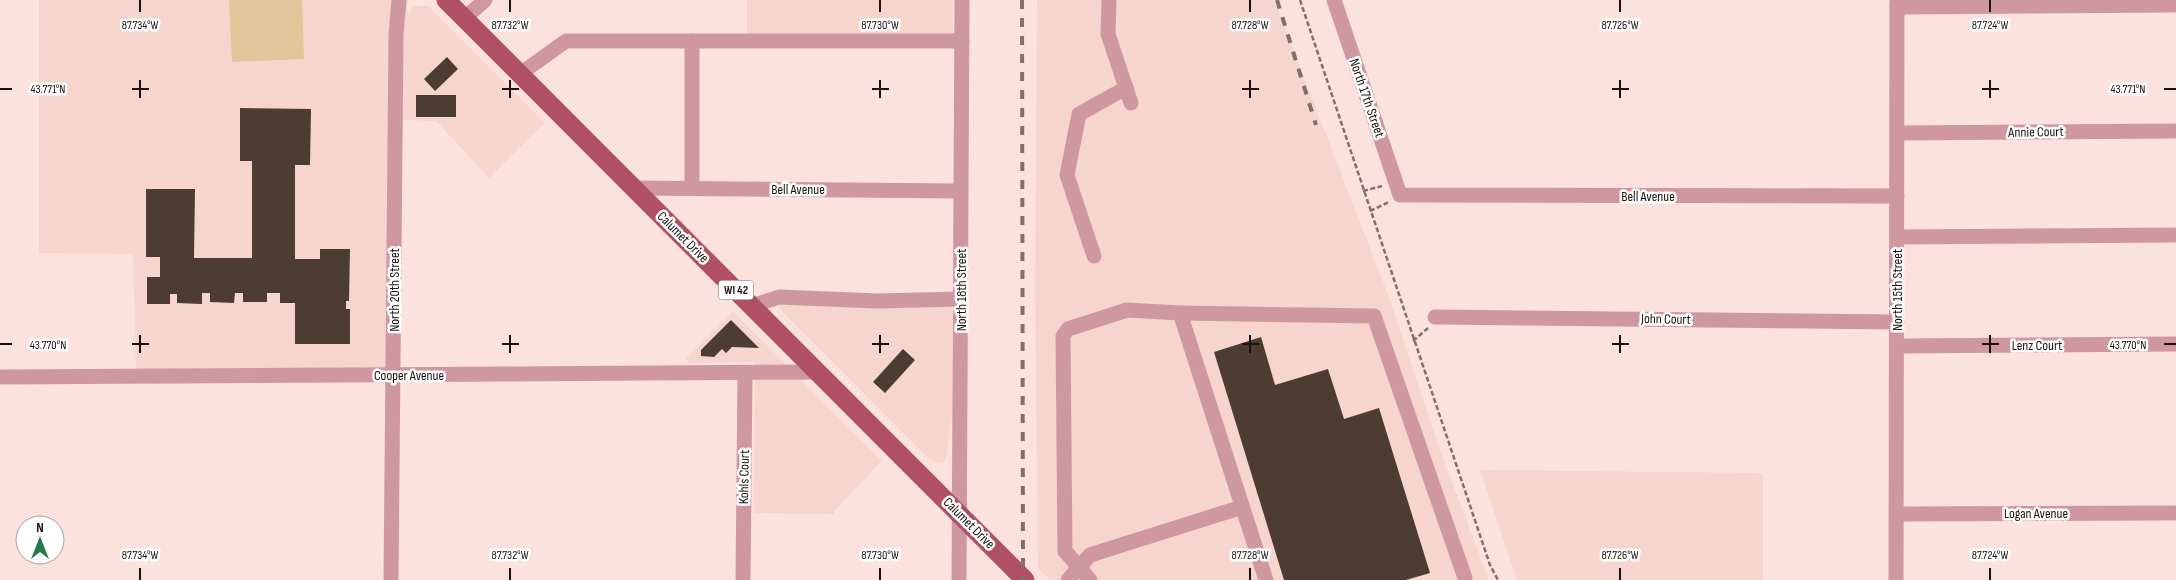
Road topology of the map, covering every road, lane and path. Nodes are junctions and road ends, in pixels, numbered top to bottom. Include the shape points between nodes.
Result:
1 (399, 0) edge
2 (446, 0) edge
3 (485, 0) edge
4 (962, 0) edge
5 (1109, 0) edge
6 (1300, 0) edge
7 (1334, 0) edge
8 (1897, 4) edge
9 (2176, 5) edge
10 (465, 18) junction
11 (692, 41) junction
12 (962, 41) junction
13 (520, 74) junction
14 (1126, 88) junction
15 (1131, 103) dead end
16 (2176, 130) edge
17 (1897, 134) junction
18 (635, 188) junction
19 (692, 188) junction
20 (1397, 188) junction
21 (961, 191) junction
22 (1363, 191) junction
23 (1897, 196) junction
24 (1370, 211) junction
25 (2176, 235) edge
26 (1897, 237) junction
27 (1094, 256) dead end
28 (960, 299) junction
29 (752, 306) junction
30 (1180, 313) junction
31 (1435, 316) dead end
32 (1897, 322) junction
33 (2176, 344) edge
34 (1897, 346) junction
35 (819, 372) junction
36 (745, 373) junction
37 (393, 375) junction
38 (0, 377) edge
39 (1242, 507) junction
40 (959, 513) junction
41 (2176, 513) edge
42 (1896, 514) junction
43 (1078, 568) junction
44 (1464, 579) edge
45 (391, 580) edge
46 (743, 580) edge
47 (959, 580) edge
48 (1025, 580) edge
49 (1068, 580) edge
50 (1090, 580) edge
51 (1266, 580) edge
52 (1498, 580) edge
53 (1896, 580) edge

1 - 37 street, North 20th Street
2 - 10 main road, Calumet Drive / WI 42
3 - 10 street
4 - 12 street, North 18th Street
5 - 14 street via 1108,34
6 - 22 path
7 - 20 street, North 17th Street
8 - 9 street
8 - 17 street, North 15th Street
10 - 13 main road, Calumet Drive / WI 42
11 - 12 street
11 - 13 street via 566,41
11 - 19 street
12 - 21 street, North 18th Street
13 - 18 main road, Calumet Drive / WI 42
14 - 15 street
14 - 27 street via 1079,114 1067,175
16 - 17 street, Annie Court
17 - 23 street, North 15th Street
18 - 19 street, Bell Avenue
18 - 29 main road, Calumet Drive / WI 42
19 - 21 street, Bell Avenue
20 - 22 path
20 - 23 street, Bell Avenue
20 - 24 path
21 - 28 street, North 18th Street
22 - 24 path
23 - 26 street, North 15th Street
24 - 52 path via 1490,566
25 - 26 street
26 - 32 street, North 15th Street
28 - 29 street via 877,301 779,297
28 - 40 street, North 18th Street
29 - 35 main road, Calumet Drive / WI 42
30 - 39 street
30 - 43 street via 1127,310 1064,332 1065,552
30 - 44 street via 1374,316
31 - 32 street, John Court
32 - 34 street, North 15th Street
33 - 34 street, Lenz Court
34 - 42 street, North 15th Street
35 - 36 street, Cooper Avenue
35 - 40 main road, Calumet Drive / WI 42
36 - 37 street, Cooper Avenue
36 - 46 street, Kohls Court
37 - 38 street, Cooper Avenue
37 - 45 street, North 20th Street
39 - 43 street via 1090,555
39 - 51 street
40 - 47 street, North 18th Street
40 - 48 main road, Calumet Drive / WI 42
41 - 42 street, Logan Avenue
42 - 53 street, North 15th Street
43 - 49 street
43 - 50 street

